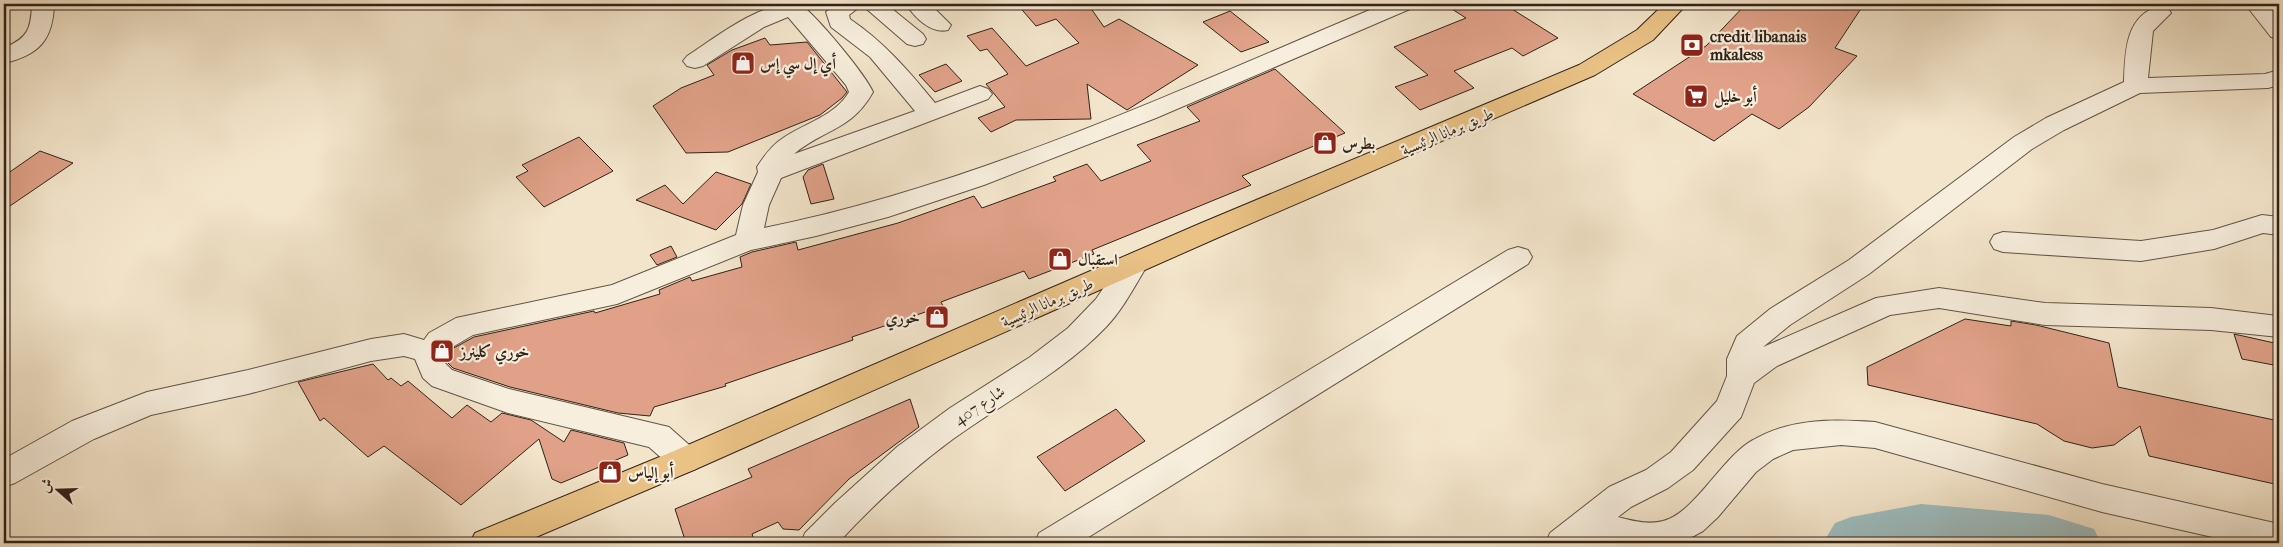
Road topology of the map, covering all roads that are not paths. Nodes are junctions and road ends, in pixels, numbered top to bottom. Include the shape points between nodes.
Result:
1 (852, 4) edge
2 (873, 4) edge
3 (917, 4) edge
4 (1402, 4) edge
5 (1676, 4) edge
6 (2256, 4) edge
7 (50, 7) edge
8 (2160, 13) dead end
9 (940, 25) dead end
10 (2279, 32) edge
11 (915, 39) dead end
12 (4, 56) edge
13 (695, 61) dead end
14 (2276, 83) edge
15 (2136, 86) junction
16 (980, 94) dead end
17 (930, 114) junction
18 (771, 172) junction
19 (2279, 226) edge
20 (748, 241) junction
21 (2003, 242) dead end
22 (1518, 257) dead end
23 (1134, 264) junction
24 (2278, 327) dead end
25 (430, 353) junction
26 (1742, 376) junction
27 (685, 460) junction
28 (4, 474) edge
29 (1588, 522) junction
30 (2279, 538) edge
31 (487, 543) edge
32 (817, 543) edge
33 (1051, 543) edge
34 (1562, 543) edge

1 - 17 street via 837,12 838,22 854,31 892,64
2 - 11 street
3 - 9 street
4 - 20 street via 1147,112 975,179 888,208
5 - 23 main road, طريق برمانا الرئيسية via 1645,35 1587,70
6 - 10 street
7 - 12 street via 37,38
8 - 15 street via 2143,27 2140,36
13 - 18 street via 759,29 788,10 796,12 857,83 861,92 857,102 779,154 770,167
14 - 15 street
15 - 26 street via 2055,124 2023,143 1859,267 1780,317 1747,344 1742,359
16 - 17 street
17 - 18 street
18 - 20 street via 756,204
19 - 21 street via 2262,224 2214,239 2141,251
20 - 25 street via 616,294 466,326 439,342
22 - 33 street
23 - 27 main road, طريق برمانا الرئيسية
23 - 32 street, شارع 407 via 1110,302 1078,336 941,431 898,465
24 - 26 street via 2192,318 2046,314 1939,298 1886,305 1775,354
25 - 27 street via 432,370 442,378 508,401 658,436
25 - 28 street via 404,345 371,350 147,404 83,430
26 - 29 street via 1726,414 1682,461 1620,497
27 - 31 main road, طريق برمانا الرئيسية
29 - 30 street via 1642,538 1672,534 1699,516 1748,460 1790,437 1826,432 1875,435 2102,498
29 - 34 street

